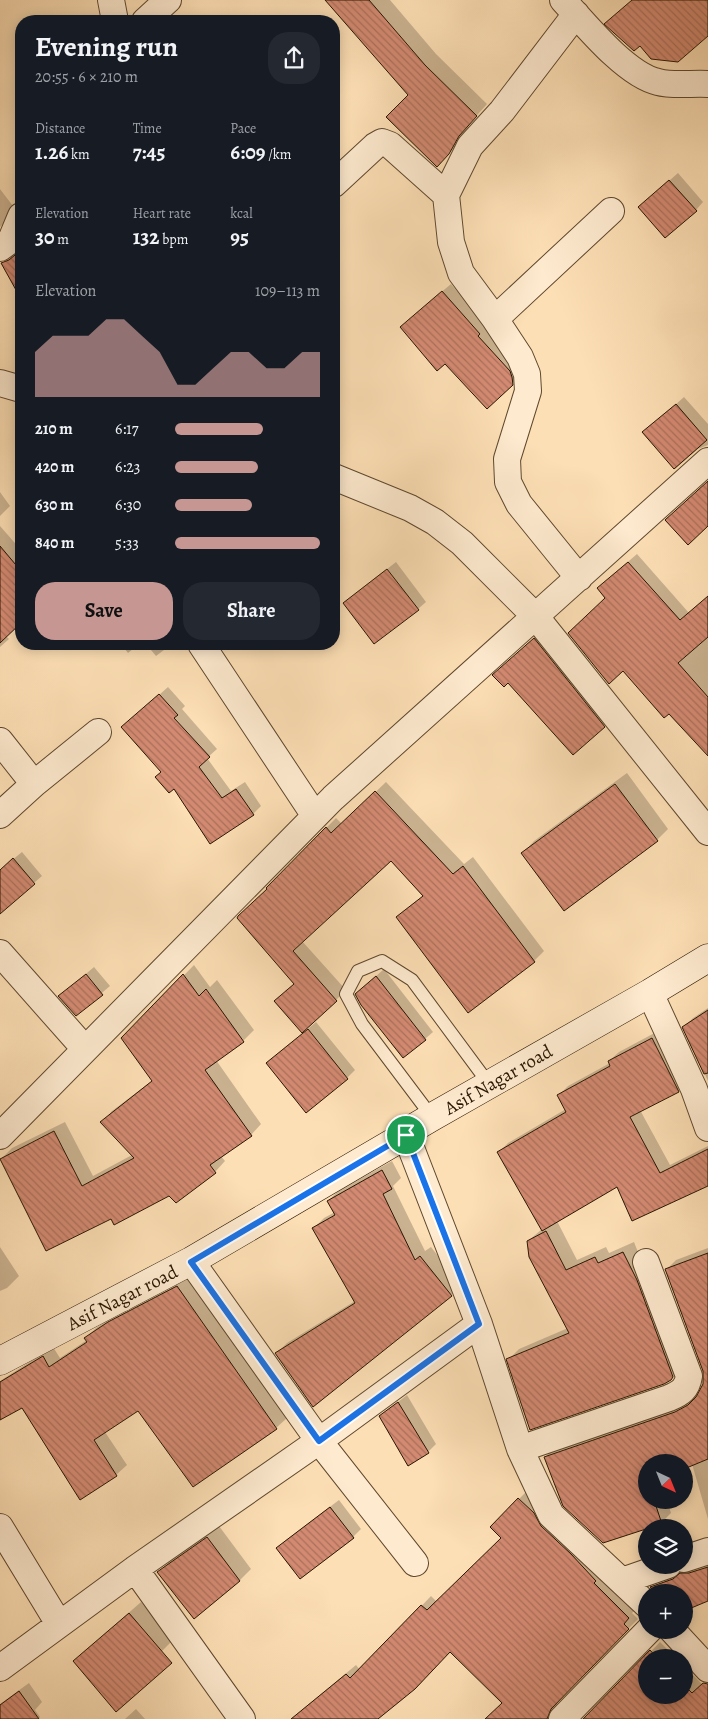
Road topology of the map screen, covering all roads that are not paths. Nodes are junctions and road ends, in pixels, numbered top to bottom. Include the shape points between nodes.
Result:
1 (111, 0) edge
2 (168, 0) edge
3 (570, 7) edge
4 (114, 15) edge
5 (152, 15) edge
6 (708, 84) edge
7 (340, 178) edge
8 (446, 195) junction
9 (611, 211) dead end
10 (15, 230) edge
11 (0, 248) edge
12 (495, 319) junction
13 (0, 383) edge
14 (15, 387) edge
15 (708, 462) edge
16 (340, 479) edge
17 (579, 578) junction
18 (536, 618) junction
19 (205, 650) edge
20 (98, 732) dead end
21 (0, 741) edge
22 (34, 784) junction
23 (0, 815) edge
24 (315, 816) junction
25 (708, 832) edge
26 (0, 953) edge
27 (708, 958) edge
28 (650, 993) junction
29 (85, 1049) junction
30 (489, 1084) junction
31 (701, 1087) edge
32 (432, 1117) junction
33 (708, 1128) edge
34 (406, 1135) junction
35 (0, 1136) edge
36 (191, 1262) junction
37 (646, 1262) dead end
38 (479, 1324) junction
39 (0, 1361) edge
40 (319, 1441) junction
41 (520, 1449) junction
42 (0, 1527) edge
43 (708, 1551) edge
44 (693, 1556) edge
45 (415, 1562) dead end
46 (135, 1568) junction
47 (642, 1574) edge
48 (622, 1581) junction
49 (638, 1596) edge
50 (59, 1624) junction
51 (640, 1639) edge
52 (680, 1639) edge
53 (0, 1668) edge
54 (708, 1669) edge
55 (242, 1719) edge
56 (562, 1719) edge

1 - 4 street
2 - 5 street
3 - 6 street via 621,61 641,75 658,82
3 - 8 street via 502,111 470,146
7 - 8 street via 382,142 390,145
8 - 12 street via 451,242 460,273
9 - 12 street
10 - 11 street via 11,240
12 - 17 street via 527,374 528,391 507,459 508,482 519,504
13 - 14 street
15 - 17 street
16 - 18 street via 410,508 435,522 462,543
17 - 18 street
18 - 24 street
18 - 25 street
19 - 24 street
20 - 22 street
21 - 22 street
22 - 23 street
24 - 29 street
26 - 29 street
27 - 28 main road, Asif Nagar road
28 - 30 main road, Asif Nagar road
28 - 31 street
29 - 35 street
30 - 32 main road, Asif Nagar road
30 - 32 lane via 412,980 382,962 358,971 346,994 362,1024
31 - 33 street
32 - 34 main road, Asif Nagar road
34 - 36 main road, Asif Nagar road
34 - 38 street
36 - 39 main road, Asif Nagar road
36 - 40 street
37 - 41 street via 690,1376 687,1386 669,1398
38 - 40 street
38 - 41 street
40 - 45 street
40 - 46 street
41 - 48 street via 551,1515
42 - 50 street
43 - 44 street
46 - 50 street
46 - 55 street
47 - 48 street
48 - 49 street
50 - 53 street
51 - 56 street
52 - 54 street

